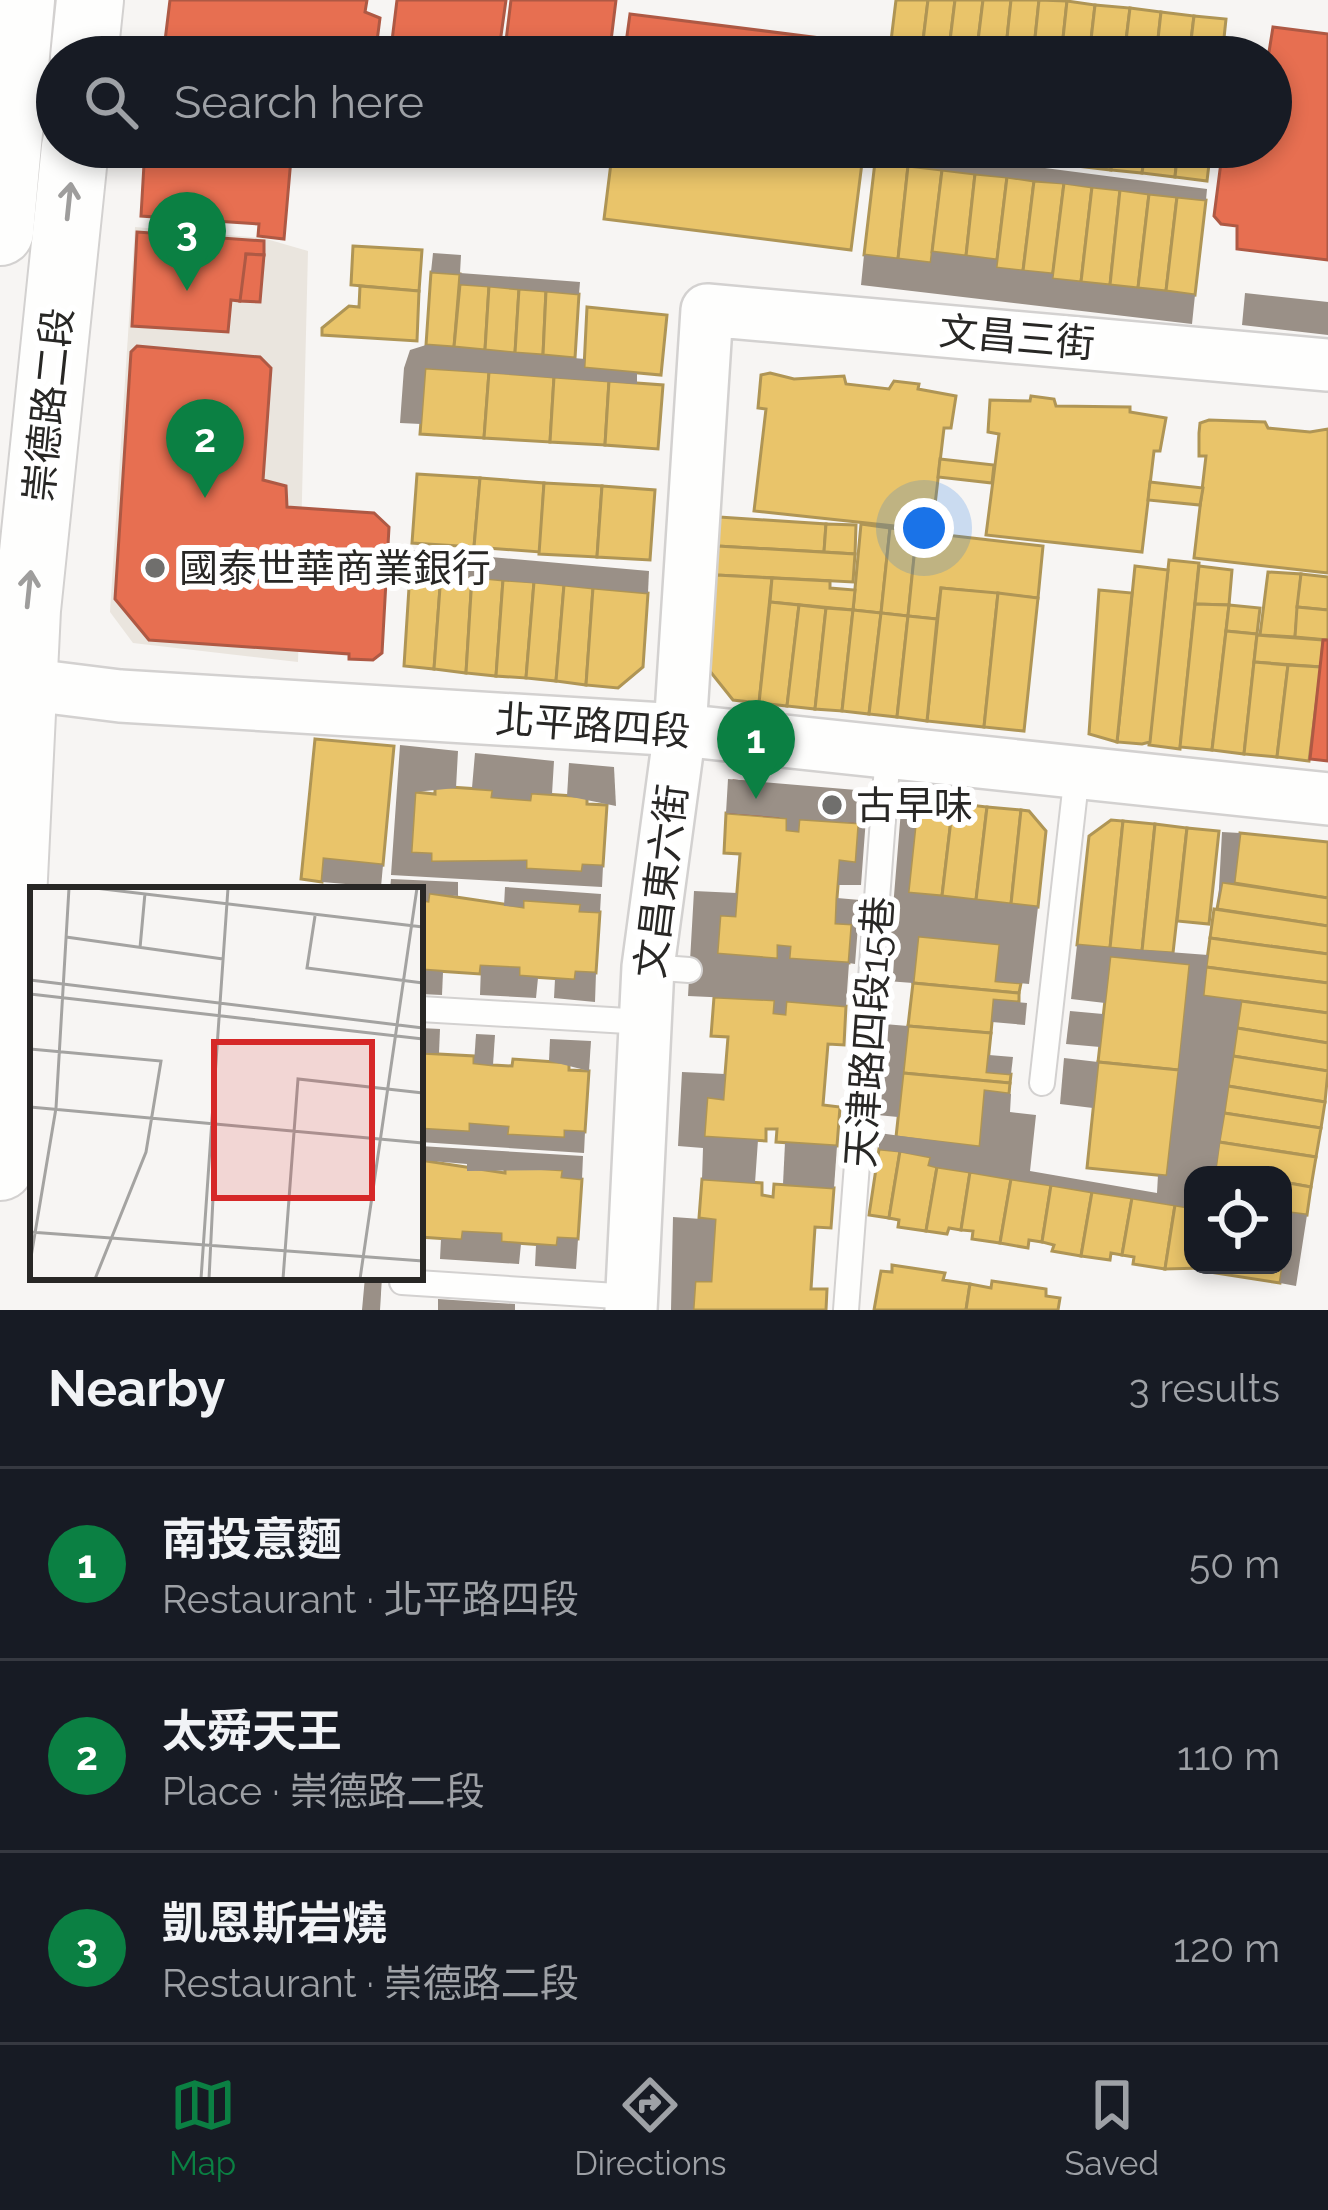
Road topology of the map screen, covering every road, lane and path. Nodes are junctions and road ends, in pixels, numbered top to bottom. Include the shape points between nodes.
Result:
1 (21, 0) edge
2 (90, 0) edge
3 (86, 36) edge
4 (73, 168) edge
5 (0, 232) edge
6 (706, 310) joint
7 (1328, 365) edge
8 (12, 682) edge
9 (680, 730) junction
10 (888, 753) junction
11 (1077, 773) junction
12 (1328, 799) edge
13 (848, 980) dead end
14 (874, 982) junction
15 (423, 1009) edge
16 (645, 1022) junction
17 (1042, 1083) dead end
18 (0, 1167) edge
19 (402, 1282) dead end
20 (632, 1304) edge
21 (846, 1310) edge

1 - 5 main road
2 - 3 main road
8 -> 4 main road, 崇德路二段 via 27,610
6 - 7 street, 文昌三街
6 - 9 street, 文昌東六街
8 - 9 street, 北平路四段 via 120,696
8 - 18 main road, 崇德路二段
9 - 10 street, 北平路四段
9 - 16 street, 文昌東六街 via 669,968
10 - 11 street, 北平路四段
10 - 14 lane, 天津路四段15巷
11 - 12 street, 北平路四段
11 - 17 lane
13 - 14 lane
14 - 21 lane, 天津路四段15巷
15 - 16 lane
16 - 20 street, 文昌東六街
19 - 20 lane

